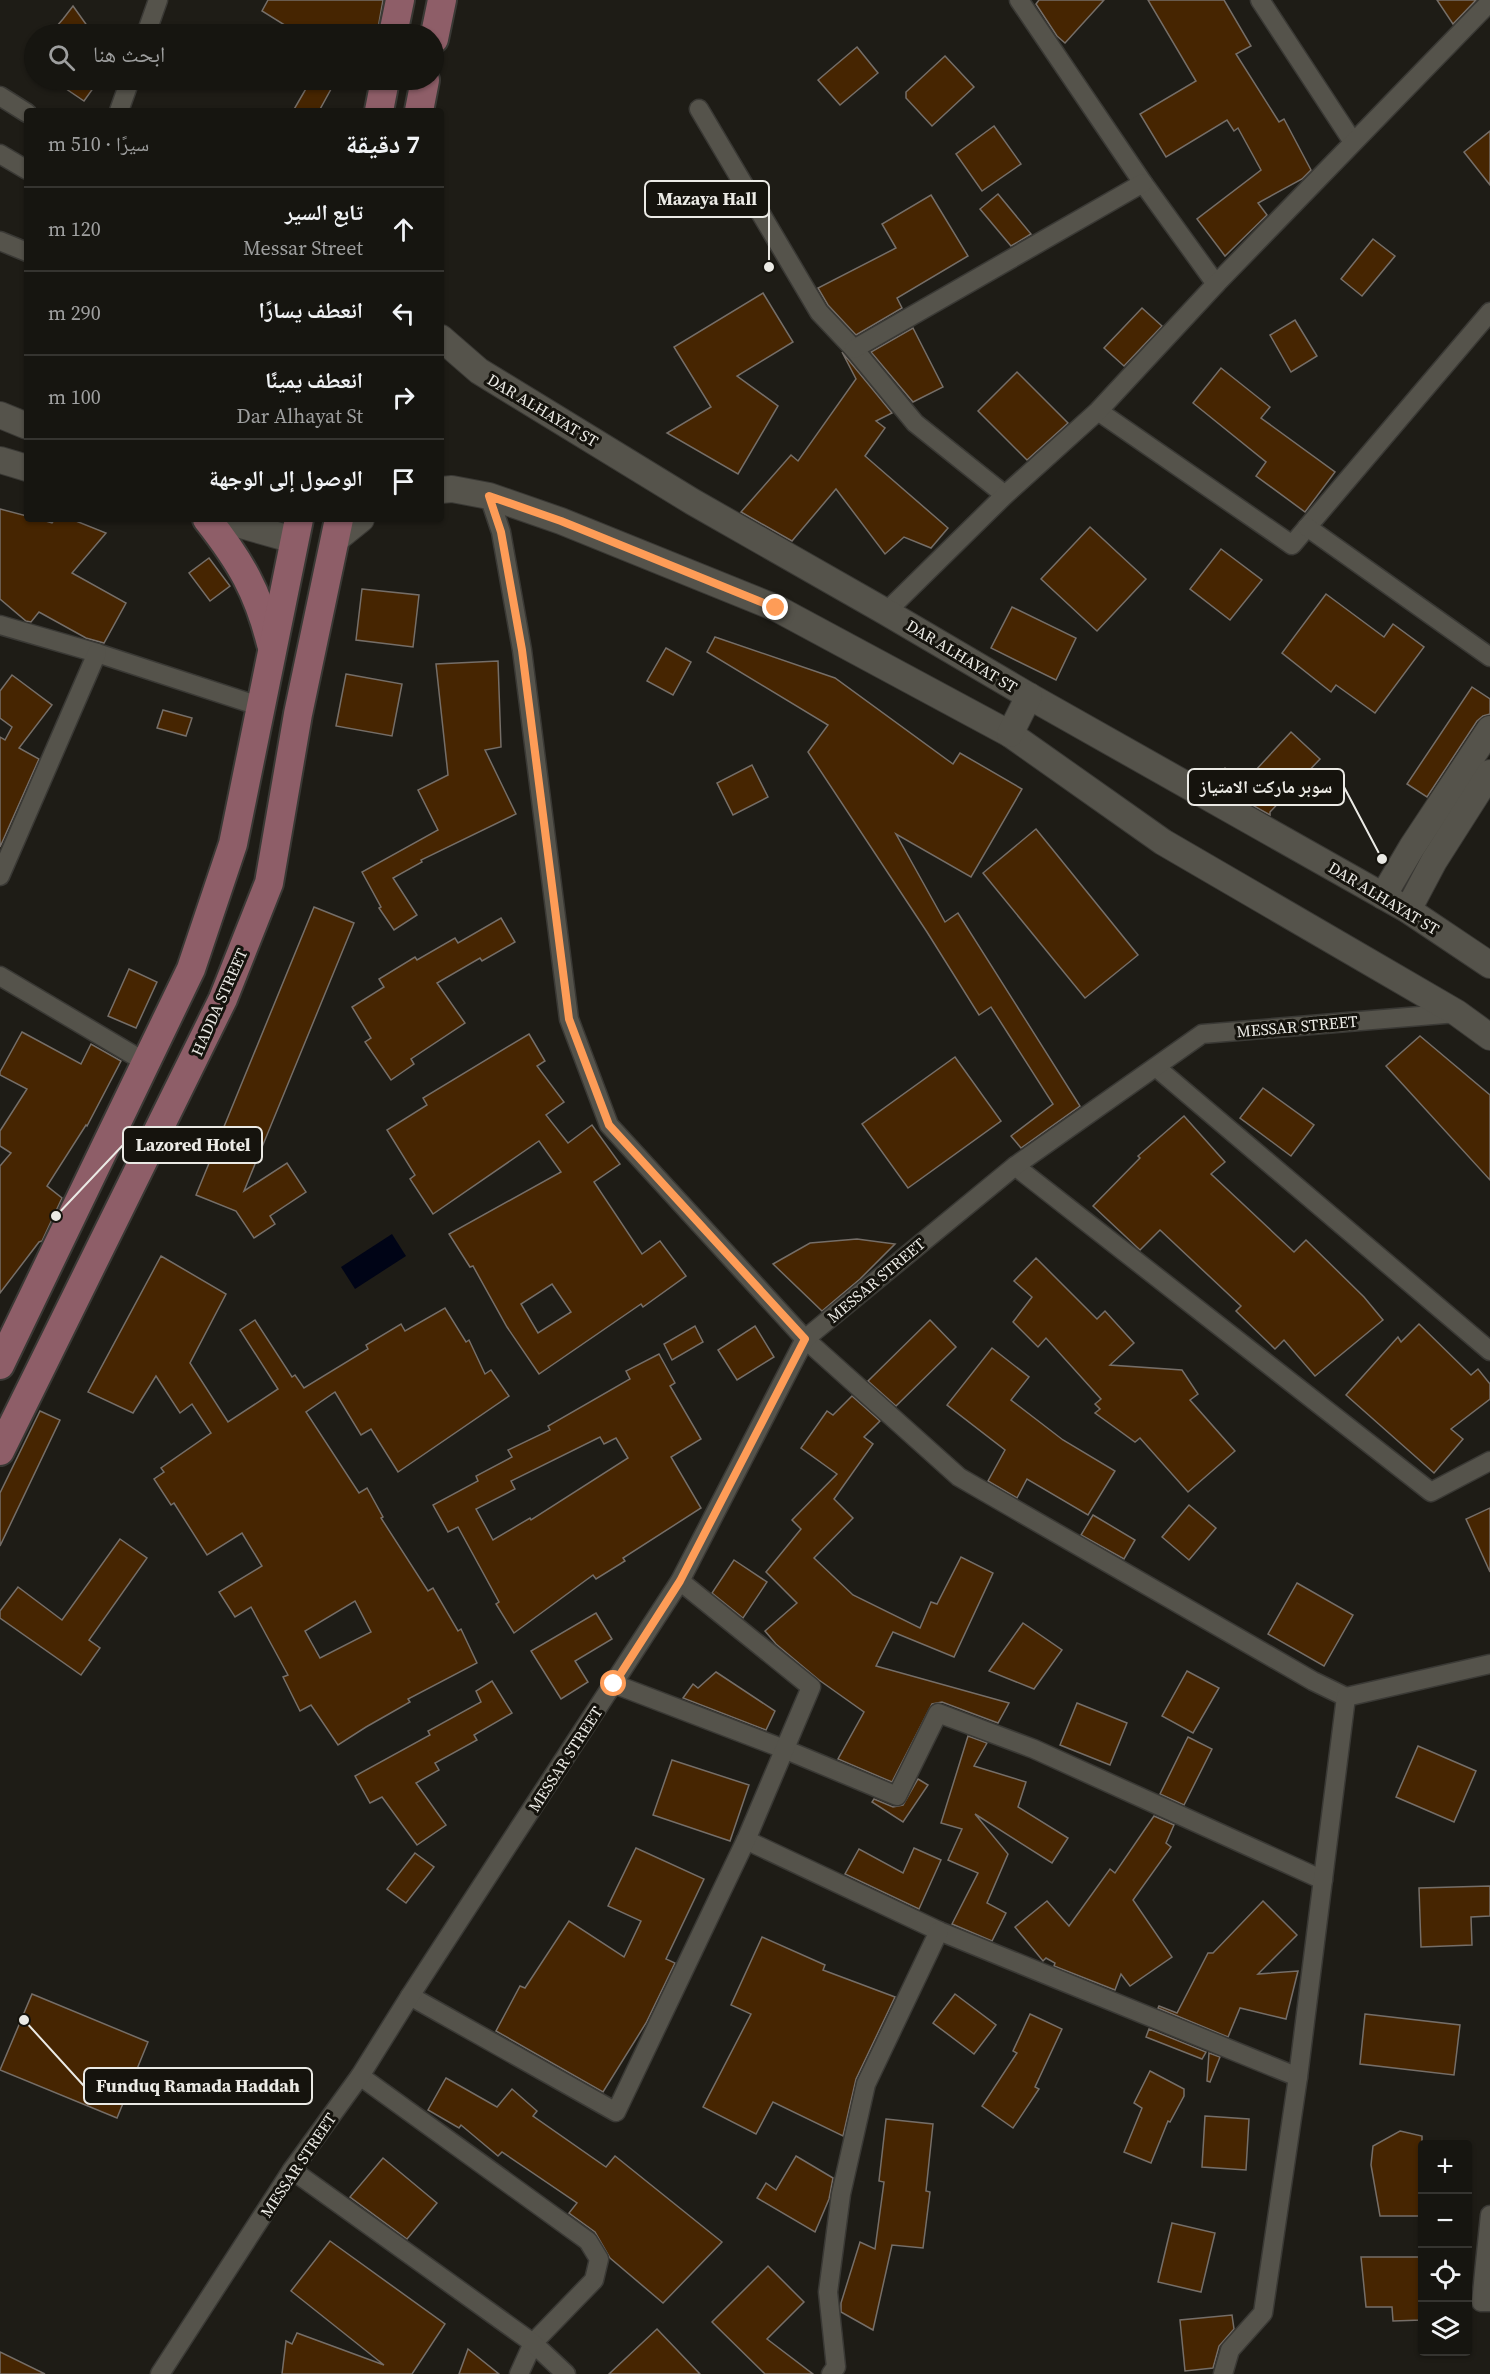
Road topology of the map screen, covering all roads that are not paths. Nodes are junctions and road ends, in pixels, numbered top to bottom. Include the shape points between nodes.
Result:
1 (158, 0) edge
2 (400, 0) edge
3 (441, 0) edge
4 (1019, 0) edge
5 (1260, 0) edge
6 (1490, 2) edge
7 (150, 24) edge
8 (395, 24) edge
9 (437, 24) edge
10 (126, 90) edge
11 (383, 90) edge
12 (423, 90) edge
13 (0, 96) edge
14 (120, 108) edge
15 (380, 108) edge
16 (420, 108) edge
17 (699, 109) dead end
18 (24, 110) edge
19 (1353, 142) junction
20 (0, 154) edge
21 (24, 168) edge
22 (1143, 183) junction
23 (0, 241) edge
24 (24, 251) edge
25 (1216, 284) junction
26 (1490, 312) edge
27 (444, 340) edge
28 (854, 349) junction
29 (1098, 411) junction
30 (0, 416) edge
31 (24, 425) edge
32 (0, 460) edge
33 (24, 467) edge
34 (444, 490) edge
35 (1005, 495) junction
36 (489, 496) junction
37 (209, 522) edge
38 (241, 522) edge
39 (354, 522) edge
40 (1307, 527) junction
41 (297, 530) edge
42 (337, 530) edge
43 (886, 612) junction
44 (0, 625) edge
45 (273, 652) junction
46 (97, 653) junction
47 (1490, 657) edge
48 (1029, 696) junction
49 (262, 707) junction
50 (298, 714) junction
51 (1490, 729) edge
52 (1010, 734) junction
53 (1490, 773) edge
54 (0, 876) edge
55 (1383, 896) junction
56 (1408, 910) junction
57 (1490, 965) edge
58 (0, 976) edge
59 (1457, 1013) junction
60 (1490, 1037) edge
61 (146, 1062) junction
62 (1156, 1068) junction
63 (1015, 1166) junction
64 (805, 1339) junction
65 (1490, 1351) edge
66 (0, 1365) edge
67 (0, 1451) edge
68 (1490, 1461) edge
69 (680, 1581) junction
70 (1490, 1664) edge
71 (614, 1684) junction
72 (1346, 1697) junction
73 (784, 1749) junction
74 (746, 1840) junction
75 (1323, 1880) junction
76 (939, 1931) junction
77 (410, 1996) junction
78 (360, 2076) junction
79 (1298, 2077) junction
80 (292, 2170) junction
81 (1490, 2215) edge
82 (1490, 2301) edge
83 (533, 2343) junction
84 (160, 2374) edge
85 (519, 2374) edge
86 (566, 2374) edge
87 (831, 2374) edge
88 (1223, 2374) edge

1 - 7 street
2 - 8 main road
3 - 9 main road
4 - 22 street
5 - 19 street
6 - 19 street
10 - 14 street
11 - 15 main road
12 - 16 main road
13 - 18 street
17 - 28 street via 819,312
19 - 25 street
20 - 21 street
22 - 25 street
22 - 28 street
23 - 24 street
25 - 29 street
26 - 40 street
27 - 43 main road, DAR ALHAYAT ST via 489,377 693,502
28 - 35 street via 915,423
29 - 35 street
29 - 40 street via 1292,545
30 - 31 main road
32 - 33 main road
34 - 36 main road
35 - 43 street
36 - 52 main road via 776,608
36 - 64 street via 501,532 522,650 569,1019 609,1125
37 - 45 main road via 249,579
38 - 41 main road
39 - 42 main road
40 - 47 street
41 - 45 main road
42 - 50 main road, HADDA STREET
43 - 48 main road, DAR ALHAYAT ST
44 - 46 street
45 - 49 main road
46 - 49 street
46 - 54 street
48 - 52 main road
48 - 55 main road, DAR ALHAYAT ST
49 - 50 main road
49 - 61 main road via 233,844 191,969
50 - 67 main road, HADDA STREET via 268,883 223,999
51 - 55 main road
52 - 59 main road via 1163,842
53 - 56 main road
55 - 56 main road, DAR ALHAYAT ST
56 - 57 main road, DAR ALHAYAT ST
58 - 61 street
59 - 60 main road
59 - 62 street, MESSAR STREET via 1202,1034
61 - 66 main road
62 - 63 street, MESSAR STREET
62 - 65 street
63 - 64 street, MESSAR STREET
63 - 68 street via 1431,1491
64 - 69 street, MESSAR STREET
64 - 72 street via 959,1477
69 - 71 street, MESSAR STREET
69 - 73 street via 811,1687
70 - 72 street
71 - 73 street
71 - 77 street, MESSAR STREET
72 - 75 street
73 - 74 street
73 - 75 street via 897,1796 938,1713 1034,1749
74 - 76 street
74 - 77 street via 616,2112
75 - 79 street
76 - 79 street
76 - 87 street via 866,2084 841,2194 828,2292 836,2367
77 - 78 street, MESSAR STREET
78 - 80 street, MESSAR STREET
78 - 83 street via 588,2241 599,2259 594,2280
79 - 88 street via 1263,2313 1230,2350
80 - 83 street
80 - 84 street, MESSAR STREET
81 - 82 street via 1481,2302
83 - 85 street
83 - 86 street

